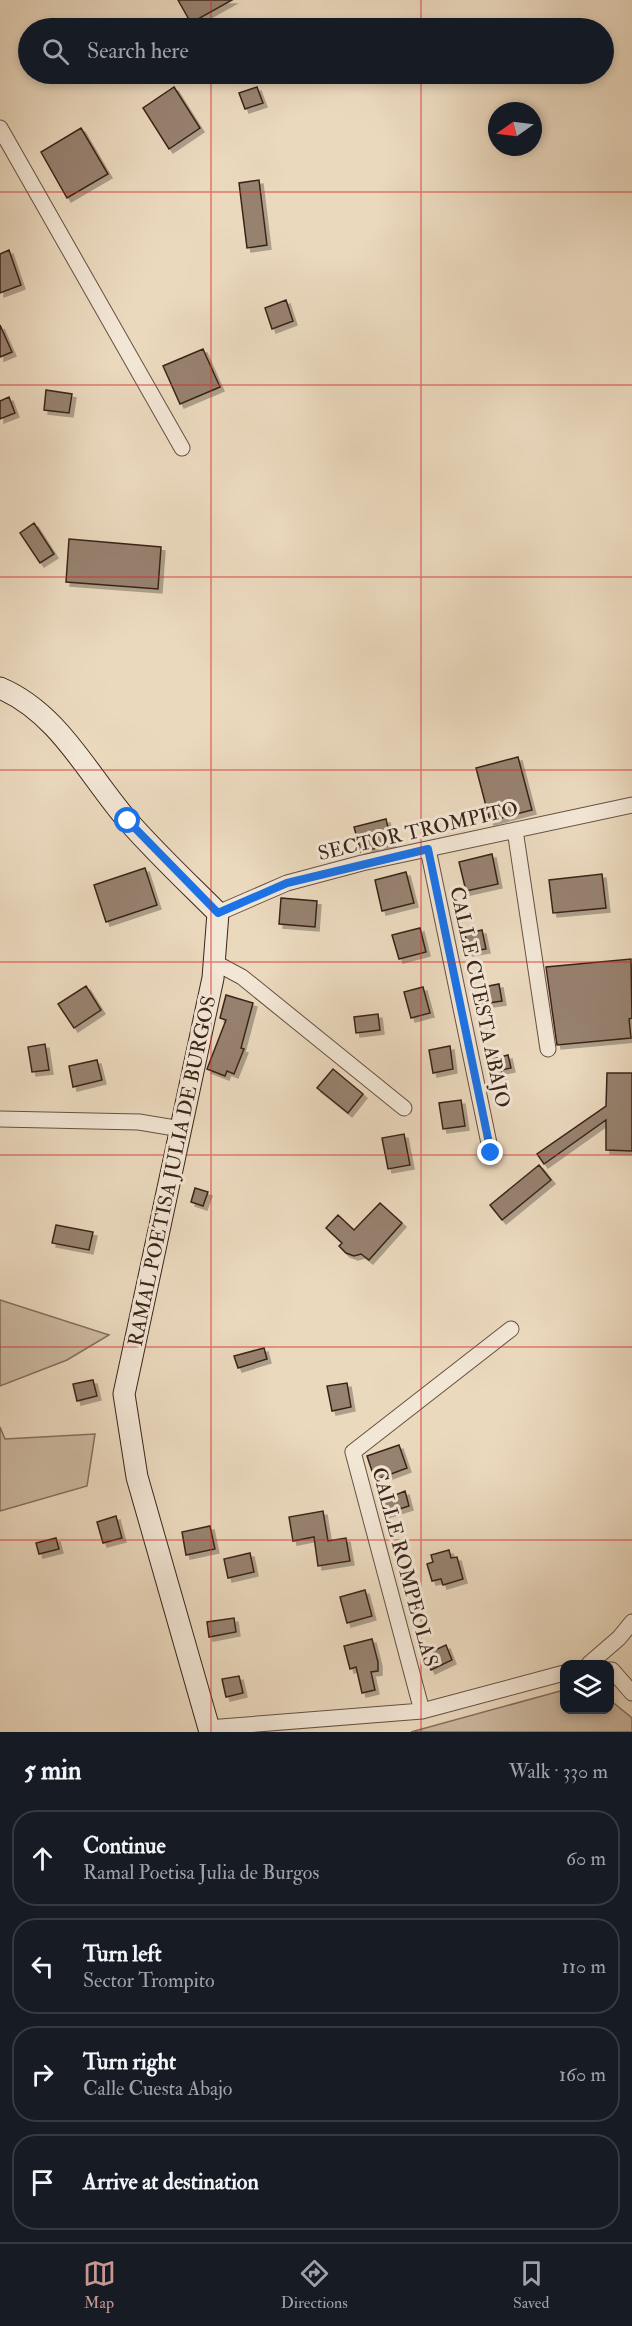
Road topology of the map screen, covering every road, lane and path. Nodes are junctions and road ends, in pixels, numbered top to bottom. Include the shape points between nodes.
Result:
1 (0, 128) edge
2 (182, 448) dead end
3 (0, 688) edge
4 (632, 805) edge
5 (515, 830) junction
6 (428, 849) junction
7 (218, 913) junction
8 (214, 962) junction
9 (548, 1049) dead end
10 (404, 1108) dead end
11 (0, 1119) edge
12 (181, 1129) junction
13 (491, 1153) dead end
14 (510, 1329) dead end
15 (632, 1622) edge
16 (595, 1660) edge
17 (614, 1672) edge
18 (560, 1674) edge
19 (632, 1693) edge
20 (422, 1711) junction
21 (209, 1730) edge

1 - 2 street
3 - 7 street via 18,696 67,739 128,821
4 - 5 street, SECTOR TROMPITO
5 - 6 street, SECTOR TROMPITO
5 - 9 street
6 - 7 street, SECTOR TROMPITO via 287,883
6 - 13 street, CALLE CUESTA ABAJO
7 - 8 street, RAMAL POETISA JULIA DE BURGOS
8 - 10 street via 242,977
8 - 12 street, RAMAL POETISA JULIA DE BURGOS
11 - 12 street via 139,1122
12 - 21 street, RAMAL POETISA JULIA DE BURGOS via 124,1394 137,1477
14 - 20 street, CALLE ROMPEOLAS via 353,1452
15 - 16 street
17 - 19 street
18 - 20 street
20 - 21 street

